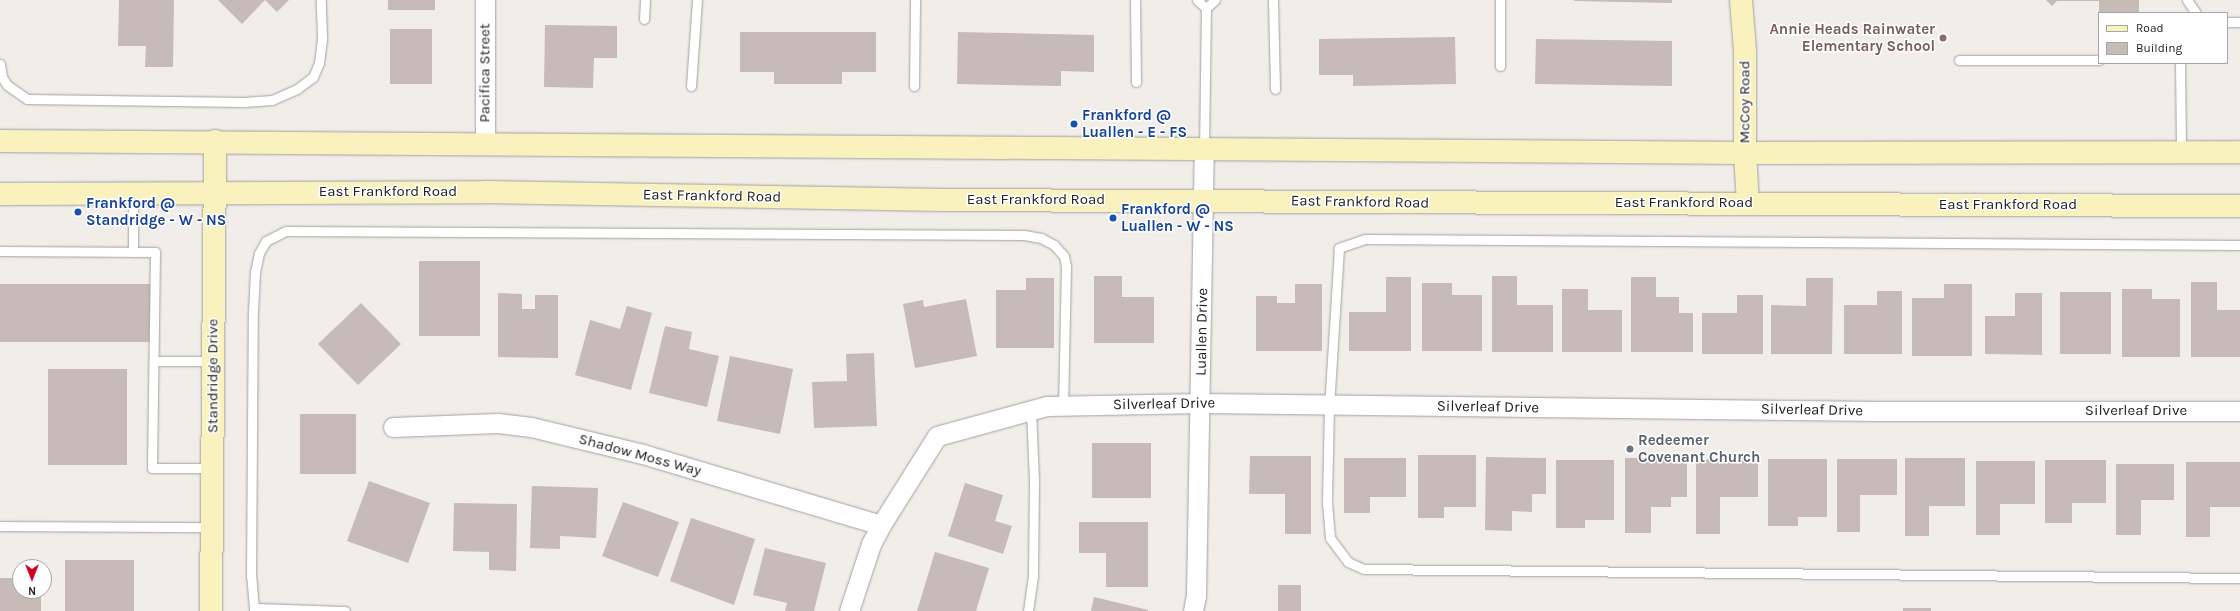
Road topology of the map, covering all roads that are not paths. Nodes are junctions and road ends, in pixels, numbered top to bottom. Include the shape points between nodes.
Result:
1 (321, 0) edge
2 (485, 0) edge
3 (645, 0) edge
4 (697, 0) edge
5 (915, 0) edge
6 (1135, 0) edge
7 (1196, 0) edge
8 (1215, 0) edge
9 (1273, 0) edge
10 (1500, 0) edge
11 (1741, 0) edge
12 (2187, 0) edge
13 (1206, 8) junction
14 (2195, 12) edge
15 (644, 19) dead end
16 (2228, 22) edge
17 (2240, 22) edge
18 (1959, 60) dead end
19 (2098, 60) edge
20 (0, 64) edge
21 (2180, 64) edge
22 (1500, 66) dead end
23 (1136, 82) dead end
24 (691, 86) dead end
25 (914, 86) dead end
26 (1274, 89) dead end
27 (0, 141) edge
28 (215, 141) junction
29 (485, 145) junction
30 (1204, 149) junction
31 (2181, 151) junction
32 (2240, 152) edge
33 (1745, 153) junction
34 (133, 192) junction
35 (215, 192) junction
36 (0, 194) edge
37 (1204, 200) junction
38 (1748, 203) junction
39 (2240, 206) edge
40 (2240, 245) edge
41 (0, 251) edge
42 (134, 252) junction
43 (154, 361) junction
44 (213, 361) junction
45 (1201, 403) junction
46 (1329, 405) junction
47 (1064, 406) junction
48 (1031, 411) junction
49 (2240, 411) edge
50 (393, 427) dead end
51 (212, 468) junction
52 (881, 525) junction
53 (0, 526) edge
54 (212, 528) junction
55 (2240, 578) edge
56 (254, 609) edge
57 (211, 611) edge
58 (345, 611) edge
59 (850, 611) edge
60 (1028, 611) edge
61 (1193, 611) edge

1 - 20 lane via 322,37 319,63 313,77 297,89 272,100 244,102 27,99 7,85 2,77
2 - 29 street, Pacifica Street
3 - 15 lane
4 - 24 lane
5 - 25 lane
6 - 23 lane
7 - 13 lane
8 - 13 lane
9 - 26 lane
10 - 22 lane
11 - 33 main road, McCoy Road via 1745,51
12 - 14 lane
13 - 30 lane
16 - 17 lane
18 - 19 lane
21 - 31 lane
27 - 28 main road
28 - 29 main road
28 - 35 main road, Standridge Drive
29 - 30 main road
30 - 33 main road
30 - 37 street, Luallen Drive
31 - 32 main road
31 - 33 main road
33 - 38 main road, McCoy Road
34 - 35 main road, East Frankford Road
34 - 36 main road, East Frankford Road
34 - 42 lane
35 - 37 main road, East Frankford Road via 485,192 943,200
35 - 44 main road, Standridge Drive
37 - 38 main road, East Frankford Road
37 - 45 street, Luallen Drive
38 - 39 main road, East Frankford Road
40 - 46 lane via 1365,239 1339,248
41 - 42 lane
42 - 43 lane via 155,252
43 - 44 lane
43 - 51 lane via 152,468
44 - 51 main road, Standridge Drive
45 - 46 street, Silverleaf Drive
45 - 47 street, Silverleaf Drive
45 - 61 street, Luallen Drive via 1196,596
46 - 49 street, Silverleaf Drive via 1880,411
46 - 55 lane via 1327,503 1330,538 1348,562 1364,569
47 - 48 street, Silverleaf Drive via 1047,406
47 - 56 lane via 1066,266 1064,256 1054,245 1041,238 1024,235 286,231 266,241 259,253 256,272 253,312 251,568
48 - 52 street, Silverleaf Drive via 937,436
48 - 60 lane via 1034,480 1033,576
50 - 52 street, Shadow Moss Way via 498,423 531,427 643,454
51 - 54 main road, Standridge Drive
52 - 59 street, Silverleaf Drive via 871,544
53 - 54 lane
54 - 57 main road, Standridge Drive
56 - 58 lane

